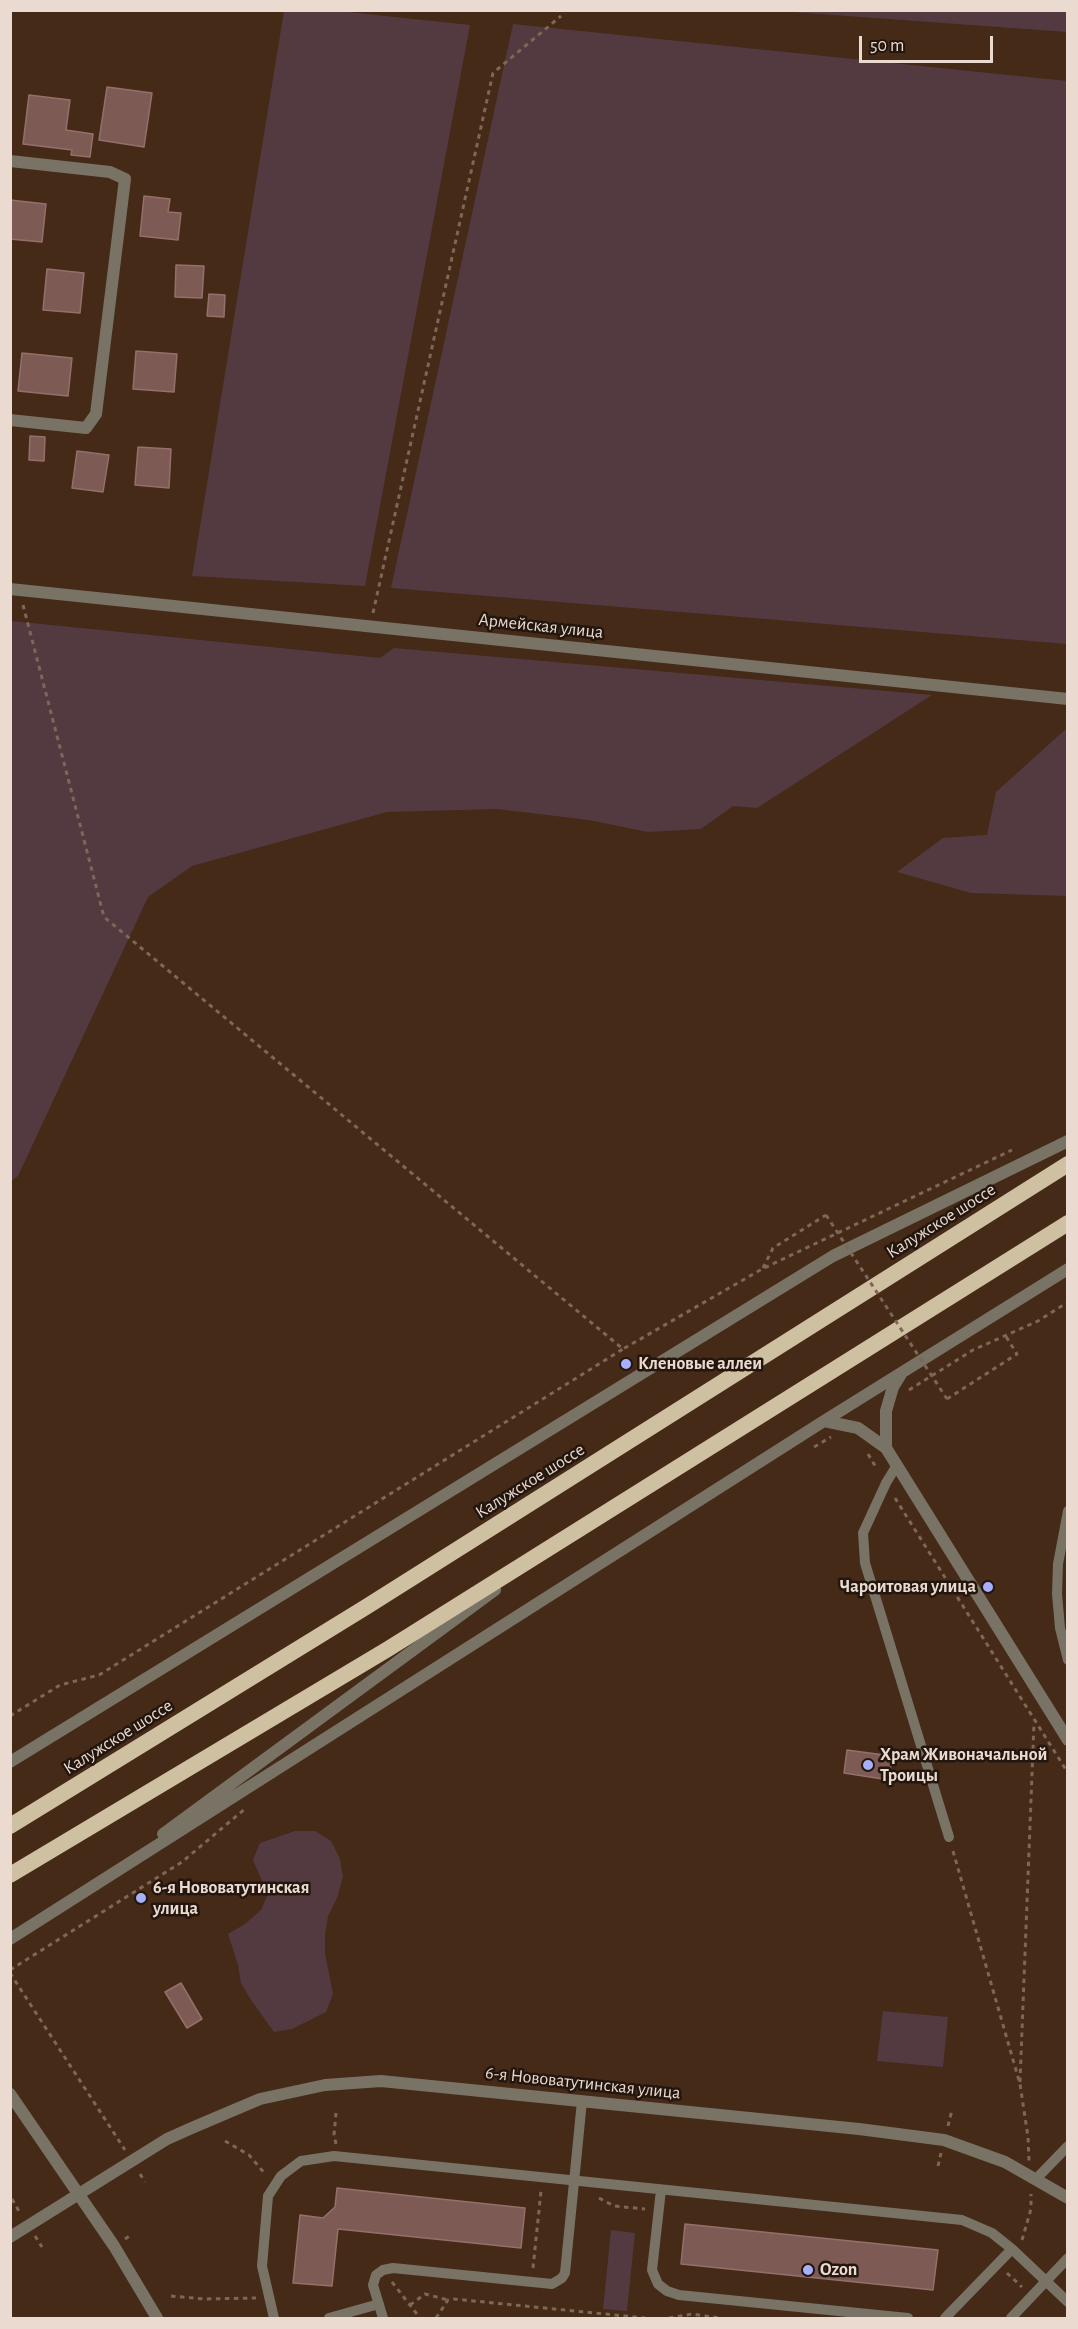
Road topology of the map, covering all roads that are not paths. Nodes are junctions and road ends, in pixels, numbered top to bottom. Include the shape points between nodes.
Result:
1 (10, 161) edge
2 (10, 420) edge
3 (15, 590) edge
4 (1068, 699) edge
5 (1068, 1141) edge
6 (1068, 1164) edge
7 (1068, 1222) edge
8 (1068, 1269) edge
9 (902, 1372) junction
10 (824, 1421) junction
11 (886, 1448) junction
12 (897, 1465) junction
13 (1068, 1511) edge
14 (580, 1528) junction
15 (1068, 1660) edge
16 (1068, 1740) edge
17 (10, 1762) edge
18 (10, 1826) edge
19 (949, 1837) road end
20 (10, 1875) edge
21 (73, 1900) junction
22 (10, 1939) edge
23 (10, 2094) edge
24 (582, 2101) junction
25 (1068, 2146) edge
26 (1036, 2179) junction
27 (574, 2181) junction
28 (661, 2190) junction
29 (80, 2194) junction
30 (1068, 2198) edge
31 (10, 2237) edge
32 (1012, 2249) junction
33 (1068, 2258) edge
34 (1046, 2281) junction
35 (1068, 2301) edge
36 (379, 2304) junction
37 (157, 2319) edge
38 (274, 2319) edge
39 (329, 2319) edge
40 (383, 2319) edge
41 (908, 2319) edge
42 (945, 2319) edge
43 (1011, 2319) edge

1 - 2 street via 110,172 126,179 96,414 86,428
3 - 4 street, Армейская улица
5 - 17 street via 833,1256
6 - 18 highway, Калужское шоссе via 366,1607
7 - 14 highway
8 - 9 street
9 - 10 street
9 - 11 street via 886,1411
10 - 11 street via 858,1428
10 - 21 street
11 - 12 street
12 - 16 street
12 - 19 lane via 863,1533 865,1563
13 - 15 lane via 1061,1540 1057,1594
14 - 20 highway via 388,1649
14 - 21 street
21 - 22 street
23 - 29 street
24 - 26 street, 6-я Нововатутинская улица via 944,2140 1005,2162
24 - 27 lane
24 - 29 street, 6-я Нововатутинская улица via 381,2081 325,2085 260,2099 167,2139
25 - 26 lane
26 - 30 street, 6-я Нововатутинская улица
27 - 28 lane
27 - 36 lane via 565,2272 558,2281 552,2284 393,2268 376,2275 374,2285
27 - 38 lane via 340,2157 302,2161 281,2176 268,2196 262,2266
28 - 32 lane via 962,2220 992,2233
28 - 41 lane via 652,2270 658,2284 667,2291
29 - 31 street, 6-я Нововатутинская улица
29 - 37 street
32 - 34 lane
32 - 42 lane
33 - 34 lane
34 - 35 lane
34 - 43 lane
36 - 39 lane
36 - 40 lane

